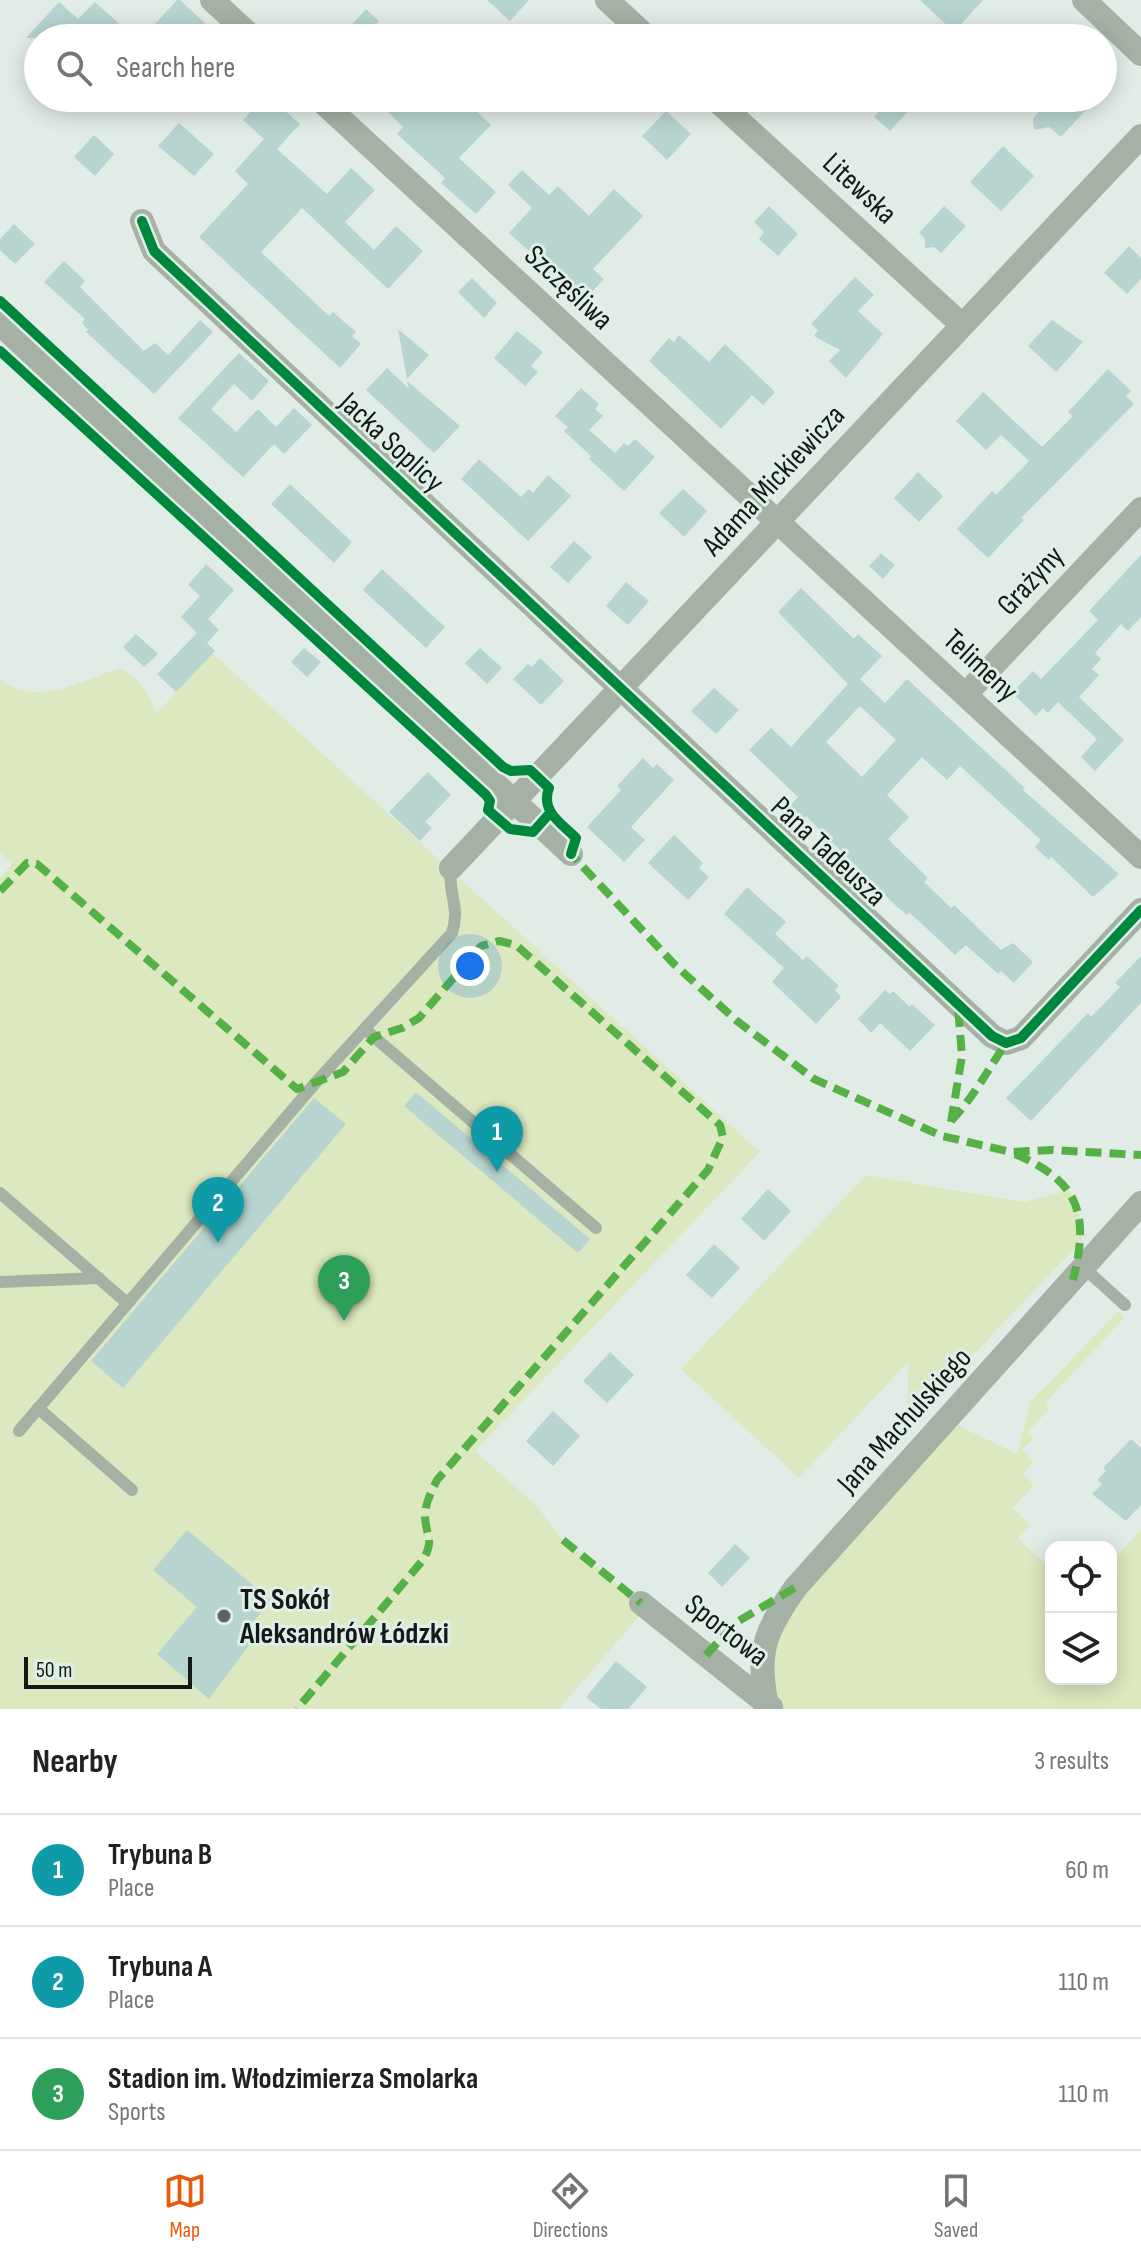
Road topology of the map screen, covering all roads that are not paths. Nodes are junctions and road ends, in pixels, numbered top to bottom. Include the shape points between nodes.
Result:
1 (212, 0) edge
2 (607, 0) edge
3 (1084, 0) edge
4 (238, 24) edge
5 (633, 24) edge
6 (1109, 24) edge
7 (1117, 31) edge
8 (1141, 54) edge
9 (333, 112) edge
10 (729, 112) edge
11 (1141, 136) edge
12 (142, 221) dead end
13 (0, 324) edge
14 (962, 325) junction
15 (1141, 509) edge
16 (776, 522) junction
17 (621, 691) junction
18 (966, 694) junction
19 (514, 801) junction
20 (571, 854) dead end
21 (1141, 857) edge
22 (451, 868) joint
23 (1141, 910) edge
24 (366, 1030) junction
25 (0, 1193) edge
26 (1141, 1203) edge
27 (596, 1228) dead end
28 (1084, 1268) junction
29 (99, 1278) junction
30 (0, 1282) edge
31 (126, 1302) junction
32 (1125, 1305) dead end
33 (38, 1408) junction
34 (19, 1431) dead end
35 (132, 1490) dead end
36 (641, 1603) dead end
37 (769, 1705) edge

1 - 4 street
2 - 5 street
3 - 6 street
7 - 8 street
9 - 16 street, Szczęśliwa
10 - 14 street, Litewska
11 - 14 street, Adama Mickiewicza
12 - 17 street, Jacka Soplicy via 154,251
13 - 19 street
14 - 16 street, Adama Mickiewicza
15 - 18 street, Grażyny
16 - 17 street, Adama Mickiewicza
16 - 18 street, Telimeny
17 - 19 street, Adama Mickiewicza
17 - 23 street, Pana Tadeusza via 992,1036 1006,1043 1021,1038
18 - 21 street, Telimeny
19 - 20 street
19 - 22 street, Adama Mickiewicza
22 - 24 lane via 449,884 458,915 452,933
24 - 27 lane
24 - 31 lane
25 - 29 lane
26 - 28 street, Jana Machulskiego
28 - 32 lane
28 - 37 street, Jana Machulskiego via 796,1587 766,1639 760,1668
29 - 30 lane
29 - 31 lane
31 - 33 lane
33 - 34 lane
33 - 35 lane
36 - 37 street, Sportowa

